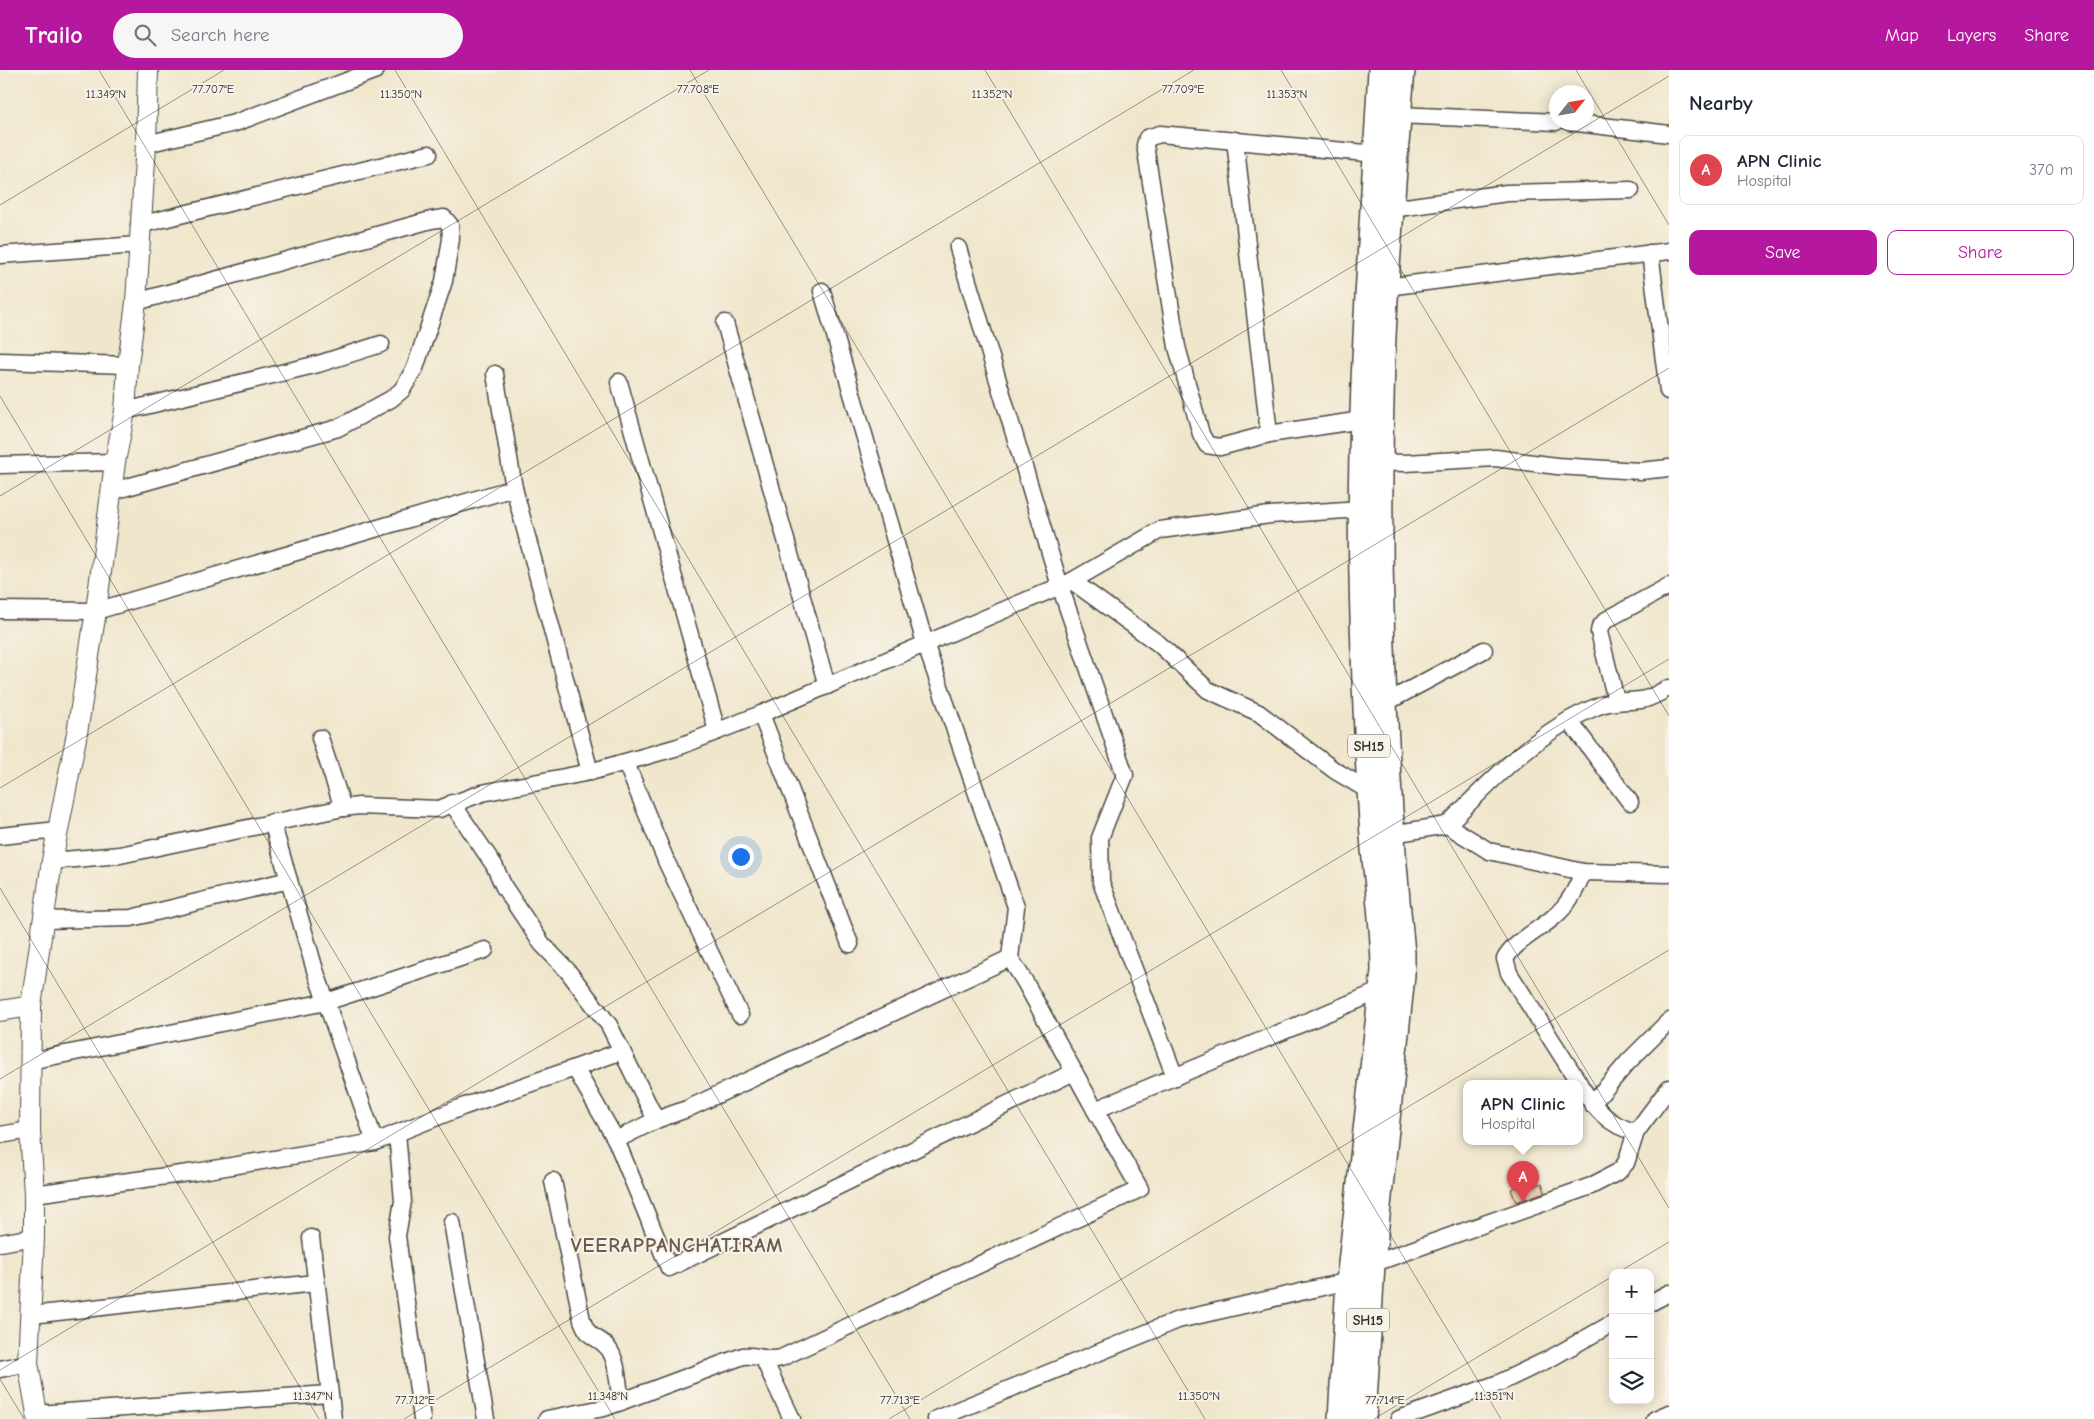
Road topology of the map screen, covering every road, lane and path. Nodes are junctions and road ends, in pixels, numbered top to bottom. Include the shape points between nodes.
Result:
1 (148, 70) edge
2 (376, 70) edge
3 (1381, 70) edge
4 (1402, 70) edge
5 (1398, 115) junction
6 (1549, 122) edge
7 (1594, 125) edge
8 (1669, 134) edge
9 (1235, 140) junction
10 (146, 144) junction
11 (429, 154) dead end
12 (1376, 154) junction
13 (1631, 190) dead end
14 (1392, 209) junction
15 (139, 225) junction
16 (138, 245) junction
17 (958, 248) dead end
18 (1669, 251) edge
19 (1650, 253) junction
20 (0, 255) edge
21 (1387, 287) junction
22 (822, 291) dead end
23 (136, 302) junction
24 (725, 323) dead end
25 (381, 344) dead end
26 (0, 361) edge
27 (128, 365) junction
28 (495, 374) dead end
29 (619, 382) dead end
30 (1668, 391) dead end
31 (125, 411) junction
32 (1362, 420) junction
33 (1269, 434) junction
34 (115, 462) junction
35 (1371, 462) junction
36 (0, 466) edge
37 (1669, 468) edge
38 (514, 488) junction
39 (113, 491) junction
40 (1361, 509) junction
41 (1066, 584) junction
42 (1669, 586) edge
43 (0, 610) edge
44 (96, 611) junction
45 (926, 643) junction
46 (1484, 650) dead end
47 (827, 686) junction
48 (1669, 688) edge
49 (1616, 700) junction
50 (1385, 703) junction
51 (761, 714) junction
52 (1568, 720) junction
53 (717, 731) junction
54 (320, 738) dead end
55 (626, 763) junction
56 (590, 772) junction
57 (1371, 792) junction
58 (1630, 802) dead end
59 (452, 803) junction
60 (343, 808) junction
61 (272, 822) junction
62 (1447, 825) junction
63 (58, 830) junction
64 (1392, 834) junction
65 (0, 836) edge
66 (52, 861) junction
67 (1583, 872) junction
68 (1669, 874) edge
69 (289, 880) junction
70 (44, 920) junction
71 (850, 944) dead end
72 (485, 950) dead end
73 (1010, 958) junction
74 (1382, 990) junction
75 (326, 1002) junction
76 (31, 1006) junction
77 (0, 1011) edge
78 (740, 1015) dead end
79 (1669, 1021) edge
80 (622, 1051) junction
81 (30, 1062) junction
82 (575, 1068) junction
83 (1074, 1072) junction
84 (1175, 1077) junction
85 (1577, 1080) edge
86 (1669, 1088) edge
87 (1583, 1089) edge
88 (1592, 1104) junction
89 (1095, 1110) junction
90 (656, 1120) junction
91 (30, 1130) junction
92 (1636, 1132) junction
93 (397, 1133) junction
94 (0, 1135) edge
95 (616, 1140) junction
96 (375, 1142) junction
97 (553, 1181) dead end
98 (34, 1194) junction
99 (452, 1222) dead end
100 (34, 1237) junction
101 (311, 1238) dead end
102 (0, 1243) edge
103 (1372, 1264) junction
104 (1348, 1281) junction
105 (315, 1283) junction
106 (1669, 1293) edge
107 (1654, 1301) edge
108 (31, 1315) junction
109 (1609, 1325) edge
110 (763, 1358) junction
111 (28, 1363) junction
112 (0, 1369) edge
113 (329, 1394) junction
114 (621, 1402) junction
115 (1669, 1413) edge
116 (37, 1417) edge
117 (332, 1419) edge
118 (422, 1419) edge
119 (486, 1419) edge
120 (547, 1419) edge
121 (792, 1419) edge
122 (936, 1419) edge
123 (1341, 1419) edge
124 (1363, 1419) edge
125 (1399, 1419) edge
126 (1655, 1419) edge

1 - 10 street
2 - 10 street via 235,123
3 - 12 main road, SH15
4 - 5 main road, SH15
5 - 6 street
5 - 14 main road, SH15
7 - 8 street
9 - 12 street
9 - 33 street
9 - 33 street via 1160,134 1147,138 1144,154 1177,347 1201,434 1207,445 1213,447
10 - 15 street
11 - 15 street
12 - 32 main road, SH15
13 - 14 street via 1507,193
14 - 21 main road, SH15
15 - 16 street
16 - 20 street
16 - 23 street
17 - 41 street
18 - 19 street
19 - 21 street
19 - 30 street
21 - 35 main road, SH15
22 - 45 street
23 - 27 street
23 - 39 street via 431,220 444,218 450,226 444,281 415,368 402,390 391,399 338,428
24 - 47 street
25 - 31 street via 318,364
26 - 27 street
27 - 31 street
28 - 38 street
29 - 53 street
31 - 34 street
32 - 33 street
32 - 35 main road, SH15
34 - 36 street
34 - 39 street
35 - 37 street via 1496,458 1557,466 1631,470
35 - 40 main road, SH15
35 - 50 main road, SH15 via 1381,574
38 - 44 street
38 - 56 street
39 - 44 street
40 - 41 street via 1270,515 1160,530
40 - 57 main road, SH15
41 - 45 street
41 - 57 street via 1159,644 1208,690 1259,713 1334,770
41 - 84 street via 1125,775 1100,838 1102,882
42 - 49 street via 1606,620 1600,627
43 - 44 street
44 - 63 street
45 - 47 street
45 - 73 street via 1016,907
46 - 50 street
47 - 51 street
48 - 49 street via 1642,700
49 - 52 street
50 - 64 main road, SH15
51 - 53 street
51 - 71 street
52 - 58 street
52 - 62 street via 1504,769
53 - 55 street
54 - 60 street
55 - 56 street
55 - 78 street via 671,872
56 - 59 street via 482,793
57 - 74 main road, SH15 via 1384,931
59 - 60 street via 439,809
59 - 80 street via 542,944 567,970 609,1025
60 - 61 street
61 - 66 street via 120,855
61 - 69 street
62 - 64 street
62 - 67 street via 1489,852
63 - 65 street
63 - 66 street
64 - 103 main road, SH15 via 1402,975
66 - 70 street
67 - 68 street
67 - 85 street via 1576,890 1557,915 1505,959 1509,973
69 - 70 street via 131,918
69 - 75 street
70 - 76 street
72 - 75 street
73 - 83 street
73 - 90 street via 688,1109
74 - 84 street
74 - 104 main road, SH15
75 - 81 street
75 - 96 street
76 - 77 street
76 - 81 street
79 - 88 street
80 - 82 street
80 - 90 street
81 - 91 street
82 - 93 street
82 - 95 street
83 - 89 street
83 - 95 street via 669,1268
84 - 89 street
86 - 92 street
87 - 88 street
88 - 92 street via 1610,1122
89 - 110 street via 1140,1189 781,1358
90 - 95 street
91 - 94 street
91 - 98 street
92 - 103 street via 1626,1163 1603,1181
93 - 96 street
93 - 118 street via 403,1201 397,1236
96 - 98 street via 196,1172
97 - 114 street via 582,1320 587,1332 609,1348
98 - 100 street
99 - 119 street
100 - 102 street
100 - 108 street
101 - 105 street
103 - 124 main road, SH15
104 - 122 street via 1178,1320
104 - 123 main road, SH15
105 - 108 street
105 - 113 street
106 - 107 street
108 - 111 street
109 - 125 street via 1499,1383
110 - 114 street via 755,1354 743,1356
110 - 121 street
111 - 112 street
111 - 116 street
113 - 116 street
113 - 117 street
114 - 120 street
115 - 126 street

